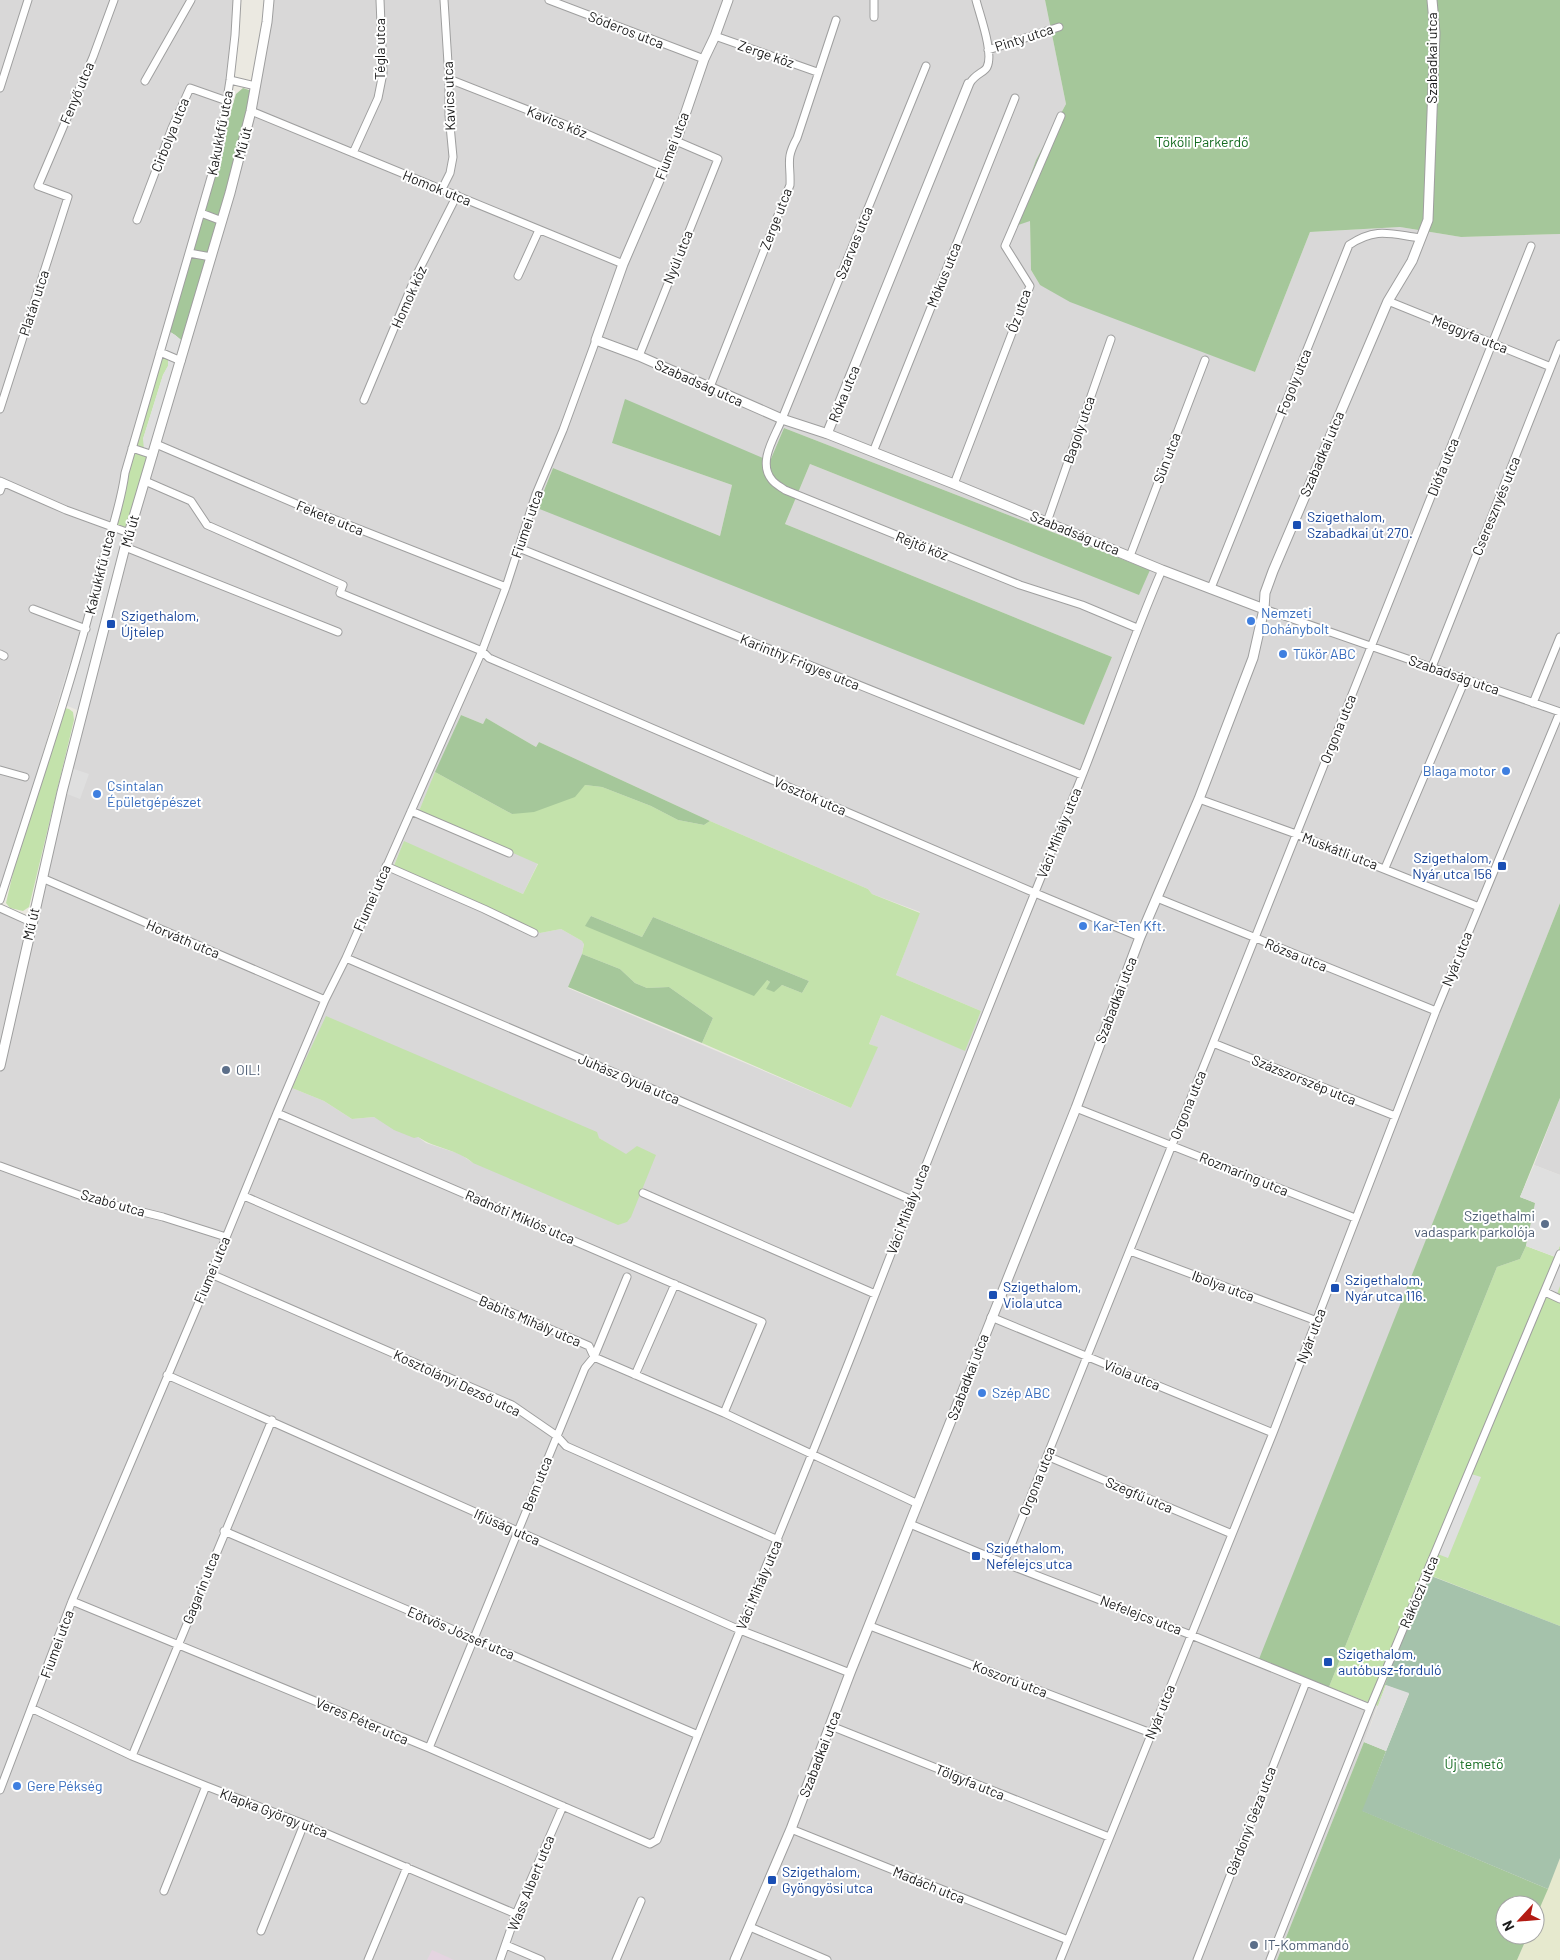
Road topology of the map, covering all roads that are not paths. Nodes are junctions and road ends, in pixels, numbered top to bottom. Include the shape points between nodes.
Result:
1 (28, 0) edge
2 (114, 0) edge
3 (191, 0) edge
4 (237, 0) edge
5 (269, 0) edge
6 (380, 0) edge
7 (444, 0) edge
8 (549, 0) edge
9 (728, 0) edge
10 (874, 0) edge
11 (976, 0) edge
12 (1432, 0) edge
13 (874, 17) dead end
14 (836, 20) dead end
15 (1059, 27) dead end
16 (715, 36) junction
17 (988, 50) junction
18 (704, 59) junction
19 (926, 66) dead end
20 (818, 72) junction
21 (449, 79) junction
22 (145, 80) dead end
23 (230, 80) junction
24 (256, 86) junction
25 (0, 88) edge
26 (1016, 98) dead end
27 (227, 101) junction
28 (251, 111) junction
29 (1061, 116) dead end
30 (676, 141) junction
31 (352, 153) junction
32 (665, 168) junction
33 (442, 189) junction
34 (457, 195) junction
35 (68, 197) joint
36 (201, 214) junction
37 (137, 220) dead end
38 (222, 221) junction
39 (539, 230) junction
40 (1420, 238) junction
41 (1531, 246) dead end
42 (189, 253) junction
43 (211, 257) junction
44 (623, 264) junction
45 (518, 276) dead end
46 (1388, 301) junction
47 (1111, 339) dead end
48 (596, 340) junction
49 (1492, 342) junction
50 (1560, 344) edge
51 (160, 352) junction
52 (639, 356) junction
53 (1205, 360) dead end
54 (180, 361) junction
55 (1551, 367) junction
56 (710, 387) junction
57 (364, 400) dead end
58 (0, 409) edge
59 (782, 420) junction
60 (828, 434) junction
61 (156, 444) junction
62 (132, 448) junction
63 (873, 452) junction
64 (153, 455) junction
65 (145, 480) junction
66 (2, 482) edge
67 (954, 484) junction
68 (0, 491) edge
69 (1047, 522) junction
70 (111, 528) junction
71 (129, 534) junction
72 (125, 547) junction
73 (518, 548) junction
74 (1130, 556) junction
75 (1162, 570) junction
76 (506, 587) junction
77 (1210, 588) junction
78 (33, 609) dead end
79 (1264, 610) junction
80 (1137, 628) junction
81 (86, 629) junction
82 (338, 632) dead end
83 (1560, 637) edge
84 (1371, 647) junction
85 (482, 651) junction
86 (1432, 667) junction
87 (1465, 680) junction
88 (1534, 703) junction
89 (1560, 712) edge
90 (0, 770) edge
91 (1082, 775) junction
92 (25, 777) dead end
93 (1199, 799) junction
94 (411, 811) junction
95 (1296, 834) junction
96 (509, 853) dead end
97 (386, 866) junction
98 (1385, 868) junction
99 (42, 878) junction
100 (1035, 893) junction
101 (1157, 898) junction
102 (0, 900) edge
103 (1479, 906) junction
104 (0, 908) edge
105 (31, 922) junction
106 (534, 933) dead end
107 (1140, 937) junction
108 (1255, 939) junction
109 (346, 958) junction
110 (325, 1000) junction
111 (1436, 1011) junction
112 (1213, 1044) junction
113 (0, 1066) edge
114 (1076, 1108) junction
115 (277, 1112) junction
116 (1395, 1116) junction
117 (1171, 1145) junction
118 (0, 1166) edge
119 (643, 1193) dead end
120 (244, 1196) junction
121 (912, 1200) junction
122 (1355, 1218) junction
123 (226, 1237) junction
124 (1130, 1251) junction
125 (1560, 1254) edge
126 (211, 1274) junction
127 (627, 1277) dead end
128 (675, 1284) junction
129 (1544, 1292) junction
130 (875, 1294) junction
131 (1560, 1299) edge
132 (991, 1317) junction
133 (1317, 1321) junction
134 (1086, 1356) junction
135 (594, 1357) junction
136 (167, 1375) junction
137 (635, 1375) junction
138 (724, 1413) junction
139 (272, 1420) junction
140 (1274, 1433) junction
141 (557, 1436) junction
142 (813, 1454) junction
143 (1047, 1456) junction
144 (918, 1504) junction
145 (910, 1524) junction
146 (224, 1531) junction
147 (518, 1532) junction
148 (1232, 1534) junction
149 (778, 1540) junction
150 (1004, 1563) junction
151 (72, 1601) junction
152 (870, 1626) junction
153 (740, 1630) junction
154 (1191, 1635) junction
155 (475, 1639) junction
156 (178, 1644) junction
157 (850, 1673) junction
158 (1306, 1682) junction
159 (1370, 1708) junction
160 (32, 1709) junction
161 (831, 1726) junction
162 (1151, 1733) junction
163 (698, 1735) junction
164 (429, 1748) junction
165 (132, 1756) junction
166 (206, 1786) junction
167 (0, 1790) edge
168 (563, 1806) junction
169 (304, 1824) junction
170 (791, 1829) junction
171 (1108, 1837) junction
172 (650, 1844) joint
173 (407, 1867) junction
174 (164, 1891) dead end
175 (641, 1901) dead end
176 (516, 1914) junction
177 (750, 1927) junction
178 (261, 1932) dead end
179 (1068, 1940) junction
180 (506, 1945) junction
181 (368, 1960) edge
182 (500, 1960) edge
183 (541, 1960) edge
184 (616, 1960) edge
185 (736, 1960) edge
186 (827, 1960) edge
187 (1060, 1960) edge
188 (1197, 1960) edge
189 (1270, 1960) edge

1 - 25 street
2 - 35 street, Fenyő utca via 38,186
3 - 22 street
4 - 23 street, Kakukkfű utca
5 - 24 street, Mű út
6 - 31 street, Tégla utca via 383,73 378,98
7 - 21 street, Kavics utca
8 - 18 street, Sóderos utca
9 - 16 street, Fiumei utca
10 - 13 street
11 - 17 street
12 - 40 street, Szabadkai utca via 1435,33 1428,220
14 - 20 street, Zerge utca
15 - 17 street, Pinty utca
16 - 18 street, Fiumei utca
16 - 20 street, Zerge köz
17 - 60 street, Róka utca via 988,66 968,83
18 - 30 street, Fiumei utca
19 - 59 street, Szarvas utca
20 - 56 street, Zerge utca via 797,138 789,151 790,185
21 - 32 street, Kavics köz
21 - 33 street, Kavics utca via 453,157
23 - 24 street, Kakukkfű utca
23 - 27 street, Kakukkfű utca
24 - 28 street, Mű út
26 - 63 street, Mókus utca
27 - 36 street, Kakukkfű utca via 220,150
27 - 37 street, Cirbolya utca via 190,88
28 - 31 street, Homok utca
28 - 38 street, Mű út
29 - 67 street, Őz utca via 1005,246 1030,286
30 - 32 street, Fiumei utca
30 - 52 street, Nyúl utca via 718,159
31 - 33 street, Homok utca
32 - 44 street, Fiumei utca
33 - 34 street, Homok utca
34 - 39 street, Homok utca
34 - 57 street, Homok köz via 416,278
35 - 58 street, Platán utca
36 - 38 street
36 - 42 street, Kakukkfű utca
38 - 43 street, Mű út
39 - 44 street, Homok utca
39 - 45 street
40 - 46 street, Szabadkai utca via 1412,261
40 - 77 street, Fogoly utca via 1378,232 1362,236 1349,245
41 - 49 street, Diófa utca
42 - 43 street
42 - 51 street, Kakukkfű utca
43 - 54 street, Mű út
44 - 48 street, Fiumei utca
46 - 49 street, Meggyfa utca
46 - 79 street, Szabadkai utca via 1273,571 1265,593
47 - 69 street, Bagoly utca
48 - 52 street, Szabadság utca
48 - 73 street, Fiumei utca
49 - 55 street, Meggyfa utca
49 - 84 street, Diófa utca
50 - 55 street, Cseresznyés utca
51 - 54 street
51 - 62 street, Kakukkfű utca
52 - 56 street, Szabadság utca
53 - 74 street, Sün utca
54 - 61 street, Mű út
55 - 86 street, Cseresznyés utca
56 - 59 street, Szabadság utca
59 - 60 street, Szabadság utca
59 - 80 street, Rejtő köz via 767,454 766,466 772,480 785,490 1020,585 1082,605
60 - 63 street, Szabadság utca
61 - 64 street, Mű út
61 - 76 street, Fekete utca via 308,509
62 - 64 street
62 - 70 street, Kakukkfű utca
63 - 67 street, Szabadság utca
64 - 65 street, Mű út
65 - 71 street, Mű út
65 - 85 street, Vosztok utca via 192,501 207,525 343,584 340,593
66 - 68 street
66 - 70 street
67 - 69 street, Szabadság utca
69 - 74 street, Szabadság utca
70 - 71 street
70 - 81 street, Kakukkfű utca
71 - 72 street, Mű út
72 - 82 street
72 - 99 street, Mű út
73 - 76 street, Fiumei utca
73 - 91 street, Karinthy Frigyes utca
74 - 75 street, Szabadság utca
75 - 77 street, Szabadság utca
75 - 80 street, Váci Mihály utca
76 - 85 street, Fiumei utca
77 - 79 street, Szabadság utca
78 - 81 street
79 - 84 street, Szabadság utca
79 - 93 street, Szabadkai utca via 1253,658
80 - 91 street, Váci Mihály utca
81 - 102 street, Kakukkfű utca
83 - 88 street
84 - 86 street, Szabadság utca
84 - 95 street, Orgona utca
85 - 94 street, Fiumei utca
85 - 100 street, Vosztok utca via 489,658
86 - 87 street, Szabadság utca
87 - 88 street, Szabadság utca
87 - 98 street
88 - 89 street, Szabadság utca
89 - 103 street, Nyár utca
90 - 92 street
91 - 100 street, Váci Mihály utca
93 - 95 street, Muskátli utca
93 - 101 street, Szabadkai utca
94 - 96 street
94 - 97 street, Fiumei utca
95 - 98 street, Muskátli utca
95 - 108 street, Orgona utca
97 - 106 street
97 - 109 street, Fiumei utca
98 - 103 street, Muskátli utca
99 - 105 street, Mű út
99 - 110 street, Horváth utca
100 - 107 street, Vosztok utca
100 - 121 street, Váci Mihály utca
101 - 107 street, Szabadkai utca
101 - 108 street, Rózsa utca
103 - 111 street, Nyár utca
104 - 105 street
105 - 113 street, Mű út
107 - 114 street, Szabadkai utca
108 - 111 street, Rózsa utca
108 - 112 street, Orgona utca
109 - 110 street, Fiumei utca
109 - 121 street, Juhász Gyula utca
110 - 115 street, Fiumei utca
111 - 116 street, Nyár utca
112 - 116 street, Százszorszép utca
112 - 117 street, Orgona utca
114 - 117 street, Rozmaring utca
114 - 132 street, Szabadkai utca
115 - 120 street, Fiumei utca
115 - 128 street, Radnóti Miklós utca
116 - 122 street, Nyár utca
117 - 122 street, Rozmaring utca
117 - 124 street, Orgona utca
118 - 123 street, Szabó utca via 90,1198
119 - 130 street
120 - 123 street, Fiumei utca
120 - 135 street, Babits Mihály utca via 589,1346
121 - 130 street, Váci Mihály utca
122 - 133 street, Nyár utca
123 - 126 street, Fiumei utca
124 - 133 street, Ibolya utca
124 - 134 street, Orgona utca
125 - 129 street, Rákóczi utca
126 - 136 street, Fiumei utca
126 - 141 street, Kosztolányi Dezső utca via 512,1406
127 - 135 street, Bem utca
128 - 137 street
128 - 138 street, Radnóti Miklós utca via 762,1322
129 - 131 street
129 - 159 street, Rákóczi utca
130 - 142 street, Váci Mihály utca
132 - 134 street, Viola utca
132 - 144 street, Szabadkai utca
133 - 140 street, Nyár utca
134 - 140 street, Viola utca
134 - 143 street, Orgona utca
135 - 137 street, Babits Mihály utca
135 - 141 street, Bem utca via 585,1368
136 - 139 street, Ifjúság utca
136 - 151 street, Fiumei utca
137 - 138 street, Babits Mihály utca
138 - 142 street, Babits Mihály utca
139 - 146 street, Gagarin utca
139 - 147 street, Ifjúság utca
140 - 148 street, Nyár utca
141 - 147 street, Bem utca
141 - 149 street, Kosztolányi Dezső utca via 566,1446
142 - 144 street, Babits Mihály utca
142 - 149 street, Váci Mihály utca
143 - 148 street, Szegfű utca
143 - 150 street, Orgona utca
144 - 145 street, Szabadkai utca
145 - 150 street, Nefelejcs utca
145 - 152 street, Szabadkai utca
146 - 155 street, Eötvös József utca
146 - 156 street, Gagarin utca
147 - 153 street, Ifjúság utca
147 - 155 street, Bem utca
148 - 154 street, Nyár utca
149 - 153 street, Váci Mihály utca
150 - 154 street, Nefelejcs utca
151 - 156 street, Veres Péter utca
151 - 160 street, Fiumei utca
152 - 157 street, Szabadkai utca
152 - 162 street, Koszorú utca
153 - 157 street, Ifjúság utca
153 - 163 street, Váci Mihály utca
154 - 158 street, Nefelejcs utca
154 - 162 street, Nyár utca
155 - 163 street, Eötvös József utca
155 - 164 street, Bem utca
156 - 164 street, Veres Péter utca
156 - 165 street, Gagarin utca
157 - 161 street, Szabadkai utca
158 - 159 street, Nefelejcs utca
158 - 188 street, Gárdonyi Géza utca
159 - 189 street, Rákóczi utca
160 - 165 street, Klapka György utca
160 - 167 street, Fiumei utca
161 - 170 street, Szabadkai utca
161 - 171 street, Tölgyfa utca
162 - 171 street, Nyár utca
163 - 172 street, Váci Mihály utca via 657,1840
164 - 168 street, Veres Péter utca
165 - 166 street, Klapka György utca
166 - 169 street, Klapka György utca
166 - 174 street
168 - 172 street, Veres Péter utca
168 - 176 street, Wass Albert utca
169 - 173 street, Klapka György utca
169 - 178 street
170 - 177 street, Szabadkai utca
170 - 179 street, Madách utca
171 - 179 street, Nyár utca
173 - 176 street, Klapka György utca
173 - 181 street
175 - 184 street
176 - 180 street, Wass Albert utca
177 - 185 street, Szabadkai utca
177 - 186 street
179 - 187 street, Nyár utca
180 - 182 street, Wass Albert utca
180 - 183 street

